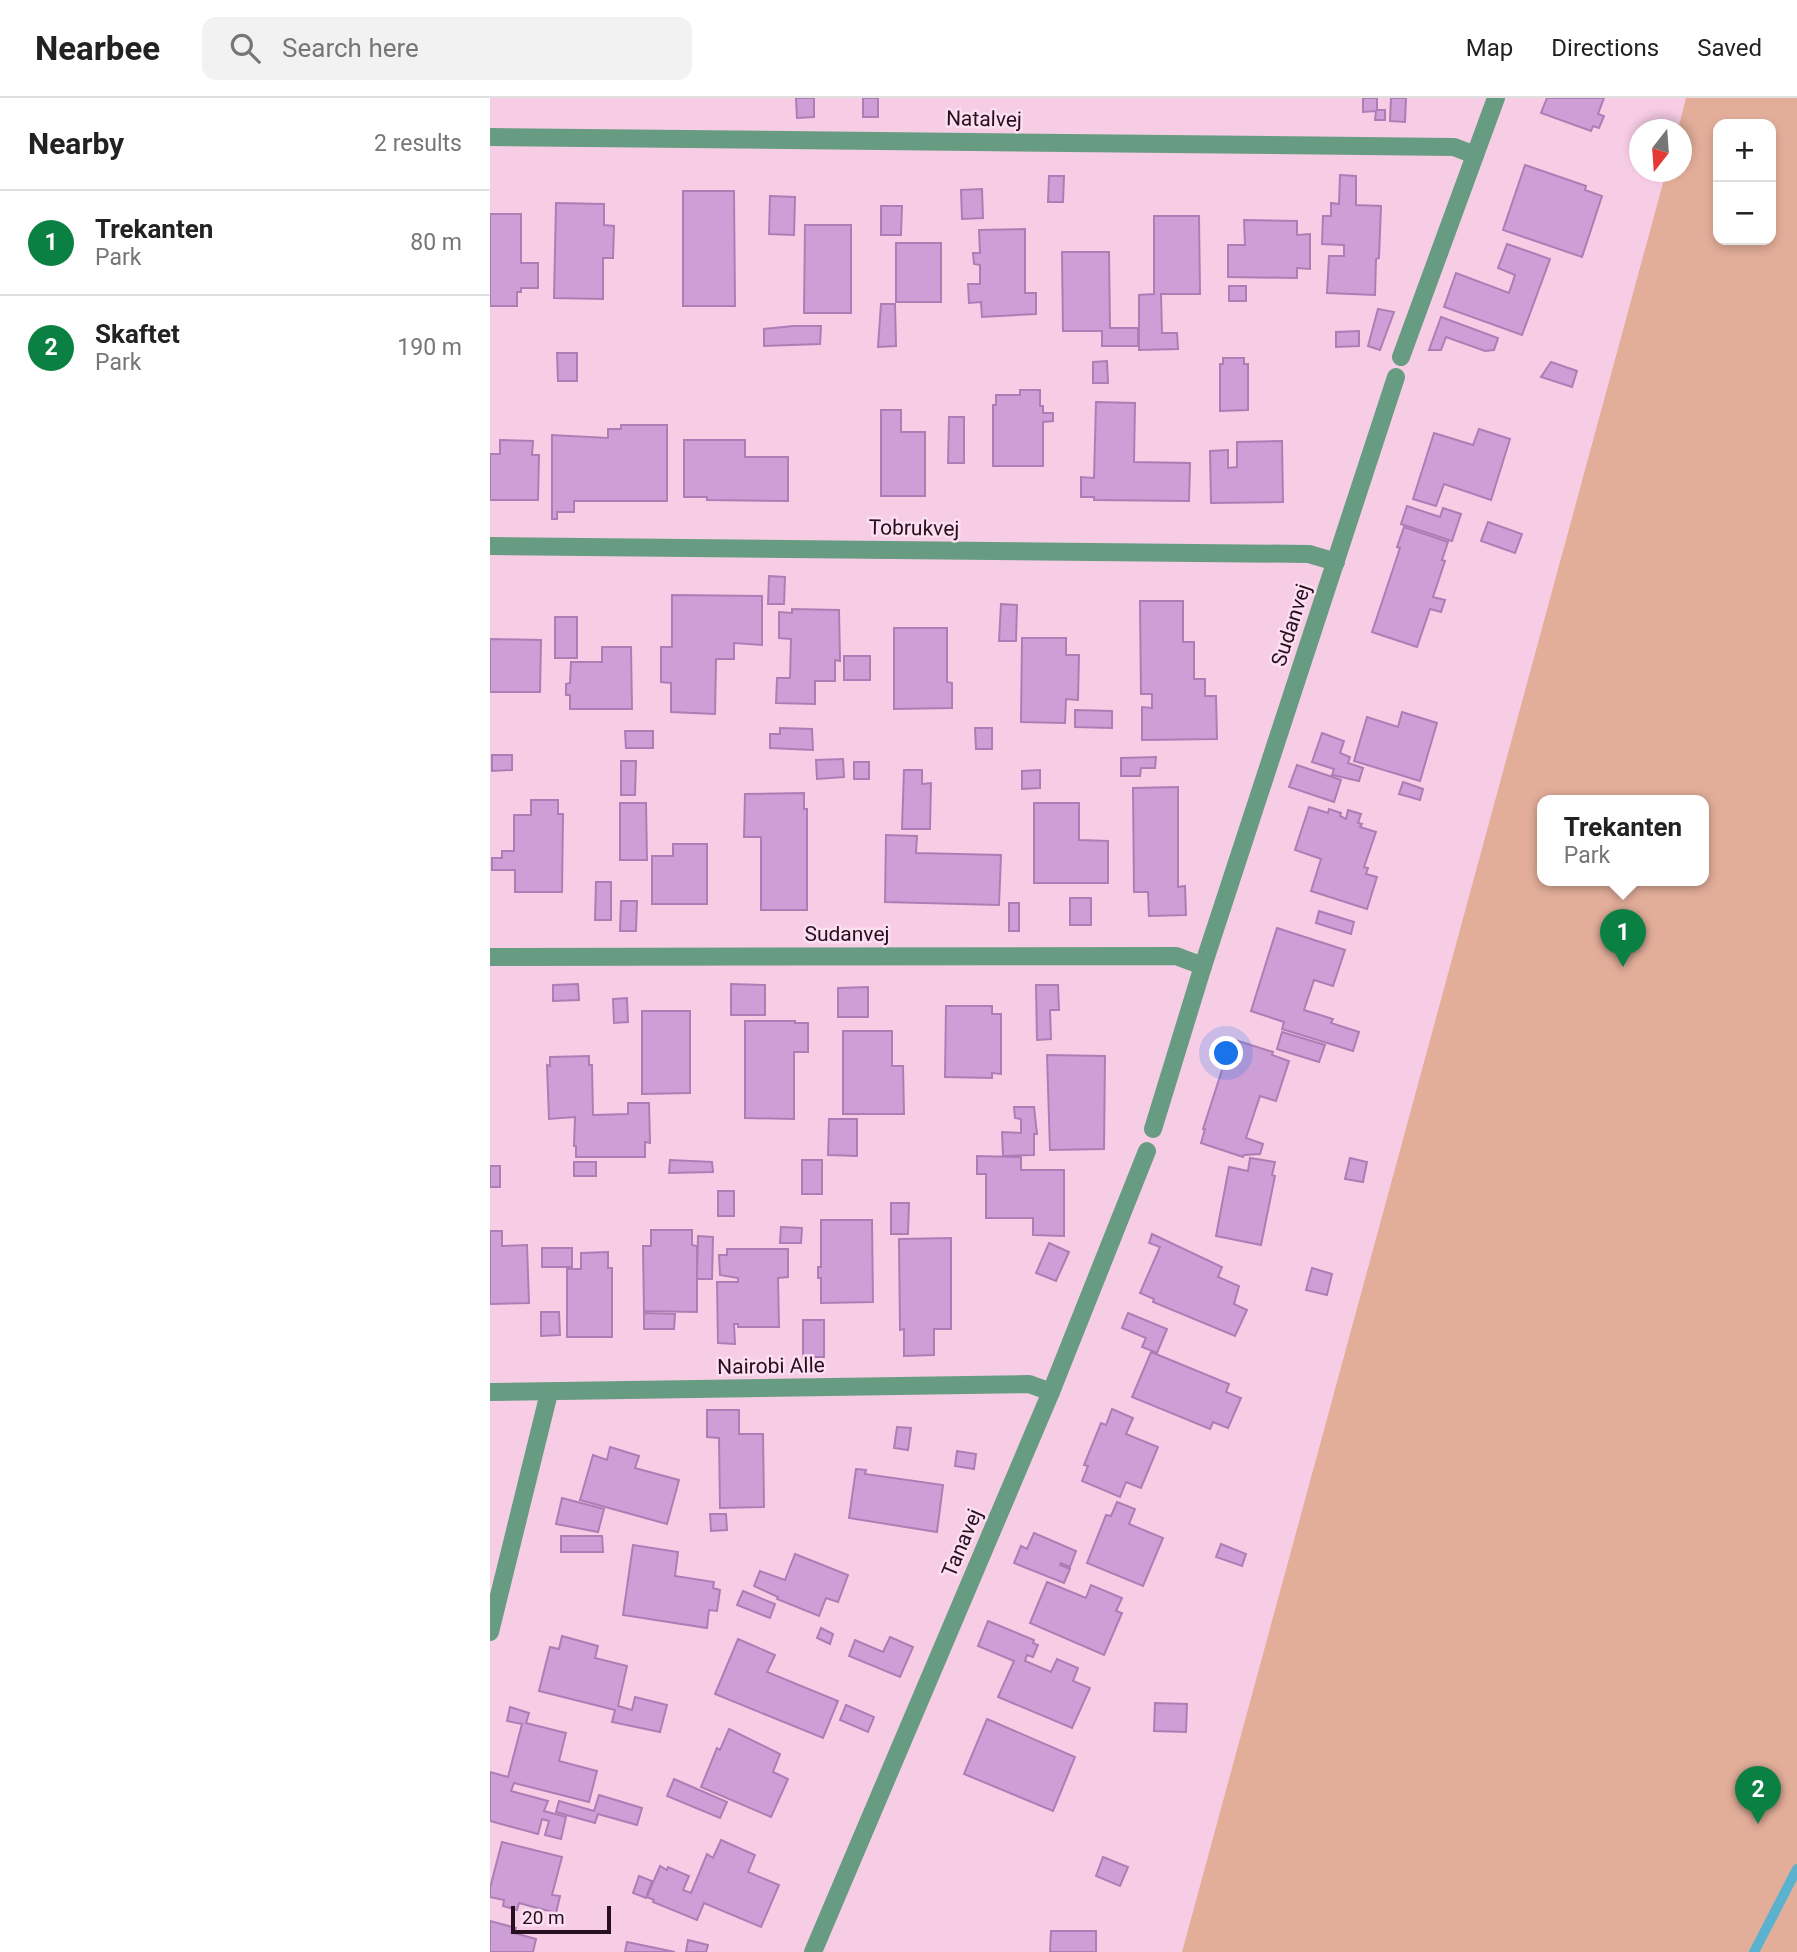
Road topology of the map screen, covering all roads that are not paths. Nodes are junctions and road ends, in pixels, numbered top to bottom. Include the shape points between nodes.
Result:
1 (1496, 98) edge
2 (490, 137) edge
3 (1475, 155) junction
4 (1401, 357) dead end
5 (1395, 377) dead end
6 (490, 546) edge
7 (1336, 562) junction
8 (490, 957) edge
9 (1203, 967) junction
10 (1153, 1129) dead end
11 (1147, 1151) dead end
12 (1051, 1391) junction
13 (490, 1392) edge
14 (549, 1392) junction
15 (490, 1632) edge
16 (813, 1952) edge

1 - 3 street
2 - 3 street, Natalvej via 1454,147
3 - 4 street
5 - 7 street, Sudanvej
6 - 7 street, Tobrukvej via 1309,554
7 - 9 street, Sudanvej
8 - 9 street, Sudanvej via 1176,956
9 - 10 street, Sudanvej
11 - 12 street, Tanavej
12 - 14 street, Nairobi Alle via 1029,1384
12 - 16 street, Tanavej
13 - 14 street, Nairobi Alle
14 - 15 street

